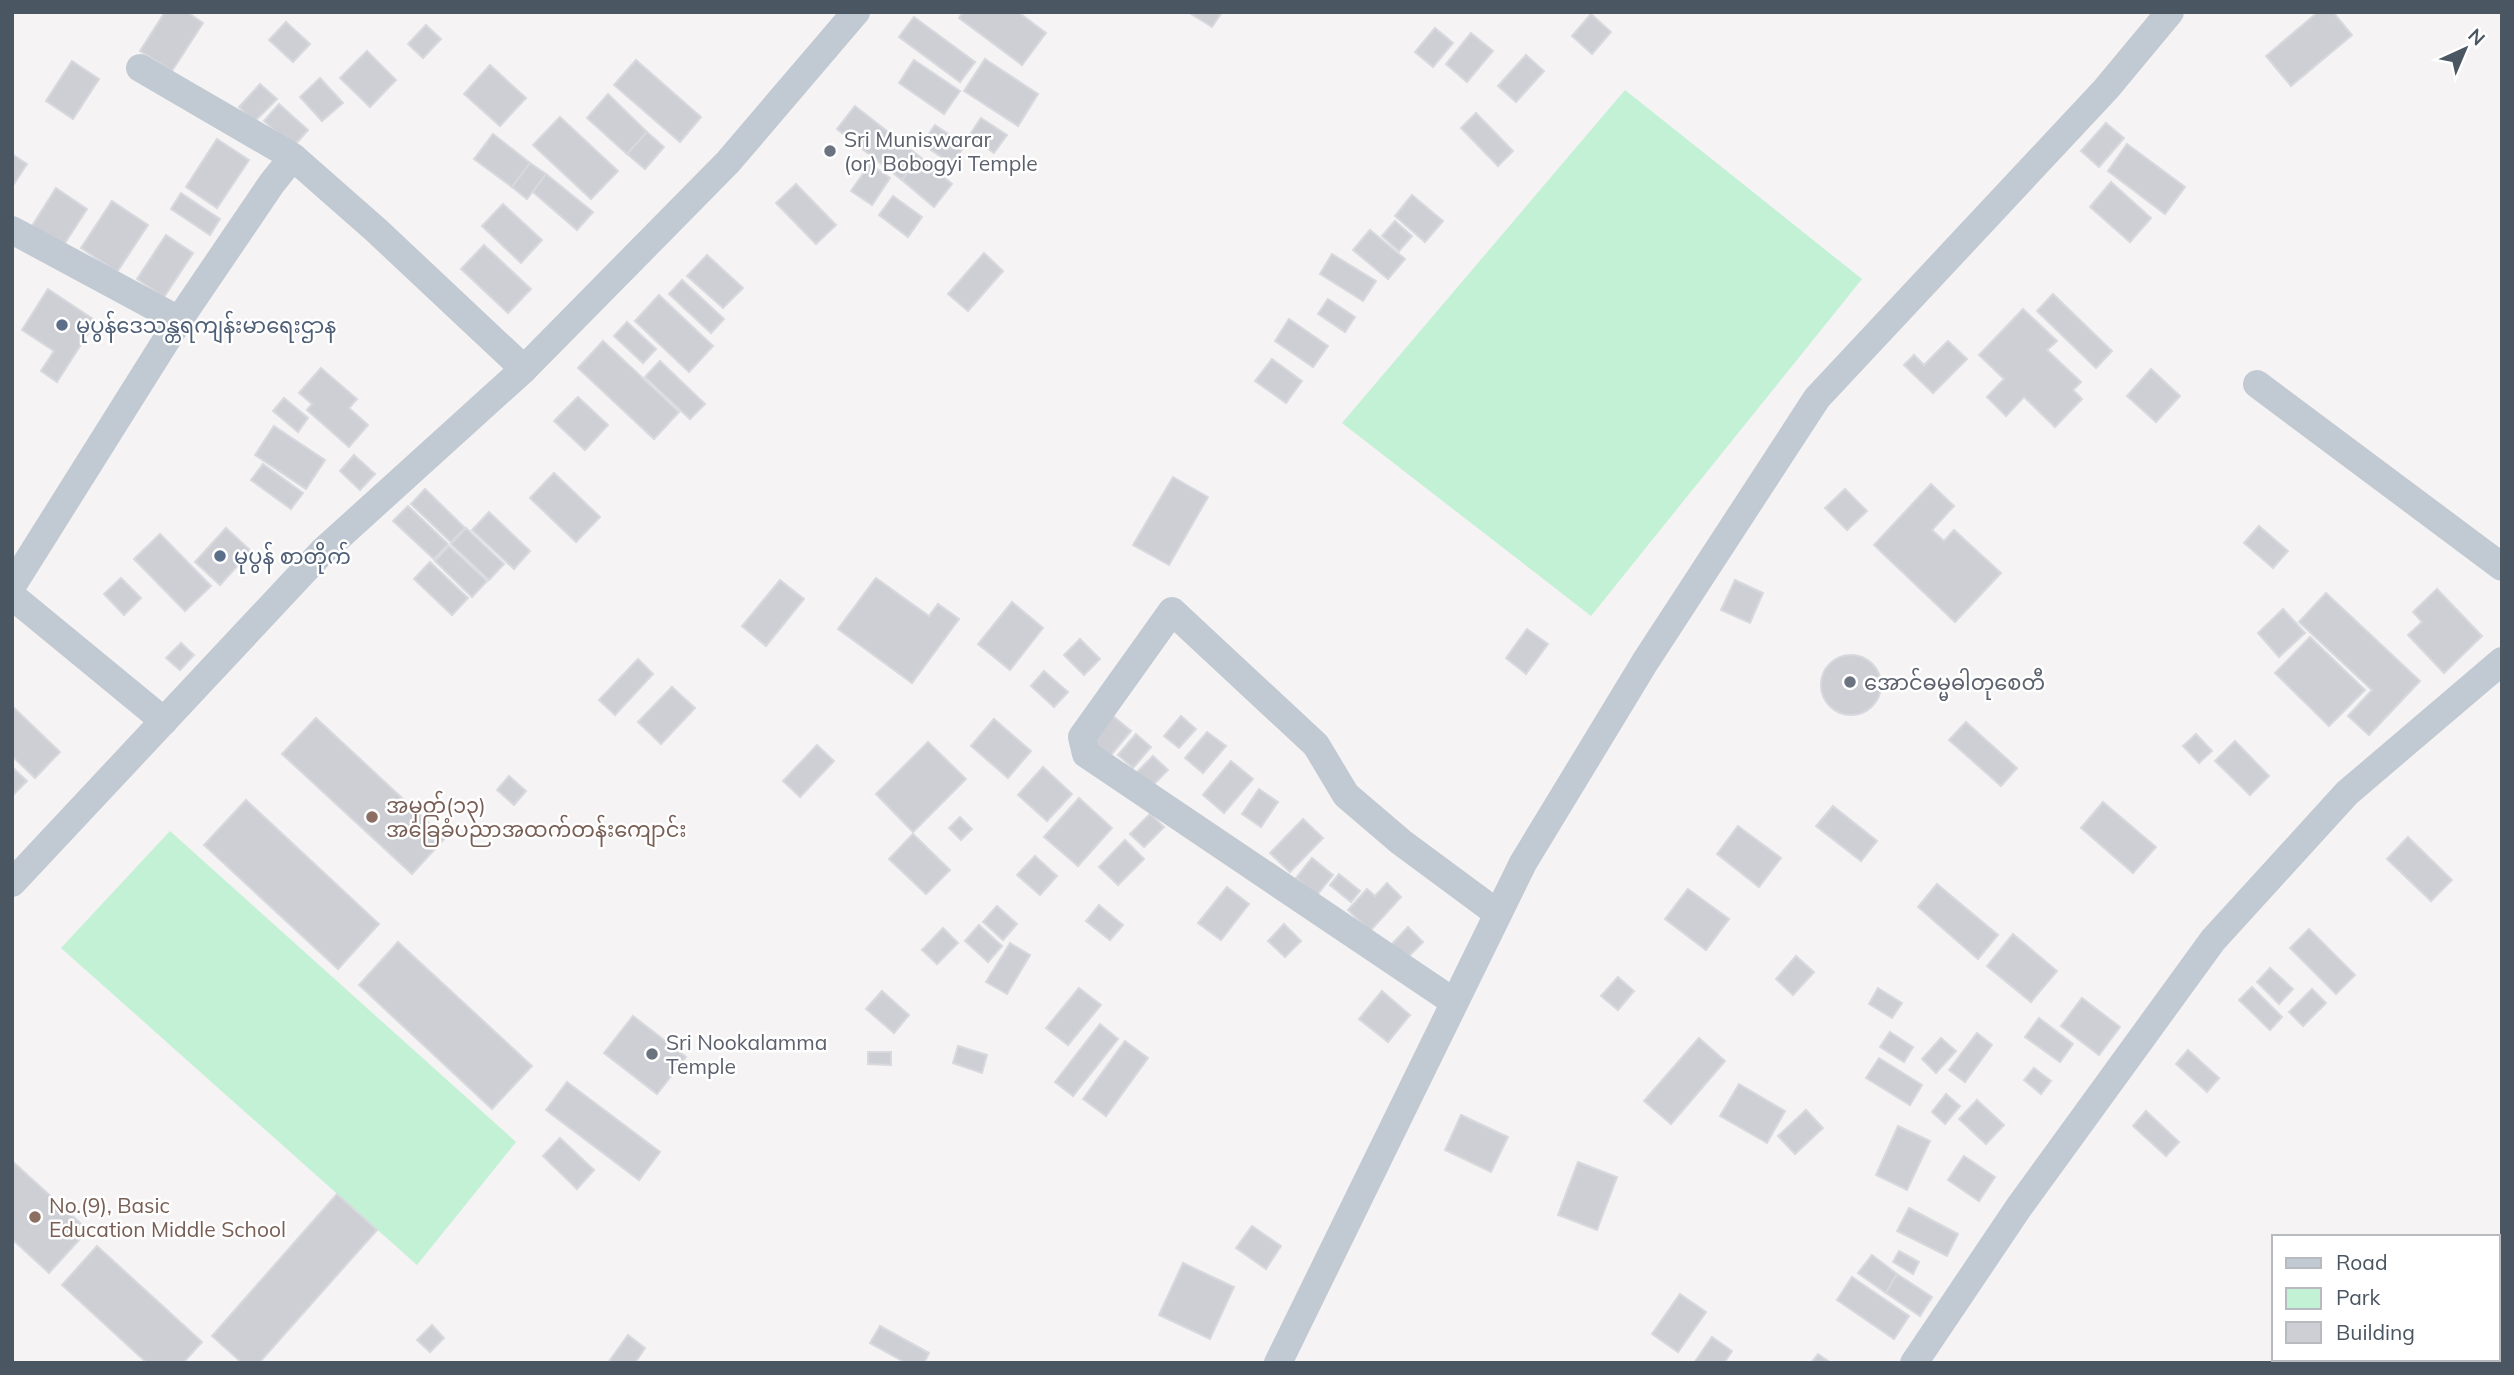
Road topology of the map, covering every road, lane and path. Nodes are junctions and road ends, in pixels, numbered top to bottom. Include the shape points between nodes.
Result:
1 (856, 12) edge
2 (2170, 12) edge
3 (141, 68) dead end
4 (293, 157) junction
5 (12, 230) edge
6 (179, 320) junction
7 (524, 369) junction
8 (2257, 384) dead end
9 (2502, 567) edge
10 (12, 586) edge
11 (12, 596) edge
12 (2502, 661) edge
13 (164, 721) junction
14 (12, 883) edge
15 (1497, 913) junction
16 (1454, 1002) junction
17 (1278, 1363) edge
18 (1914, 1363) edge

1 - 7 street via 728,162
2 - 15 street via 2106,89 1817,398 1645,662
3 - 4 street
4 - 6 street
4 - 7 street
5 - 6 street
6 - 10 street
7 - 13 street via 323,552
8 - 9 street
11 - 13 street
12 - 18 street via 2347,793 2213,940 2019,1207
13 - 14 street
15 - 16 street
15 - 16 street via 1346,795 1316,745 1171,611 1082,737 1086,754
16 - 17 street

